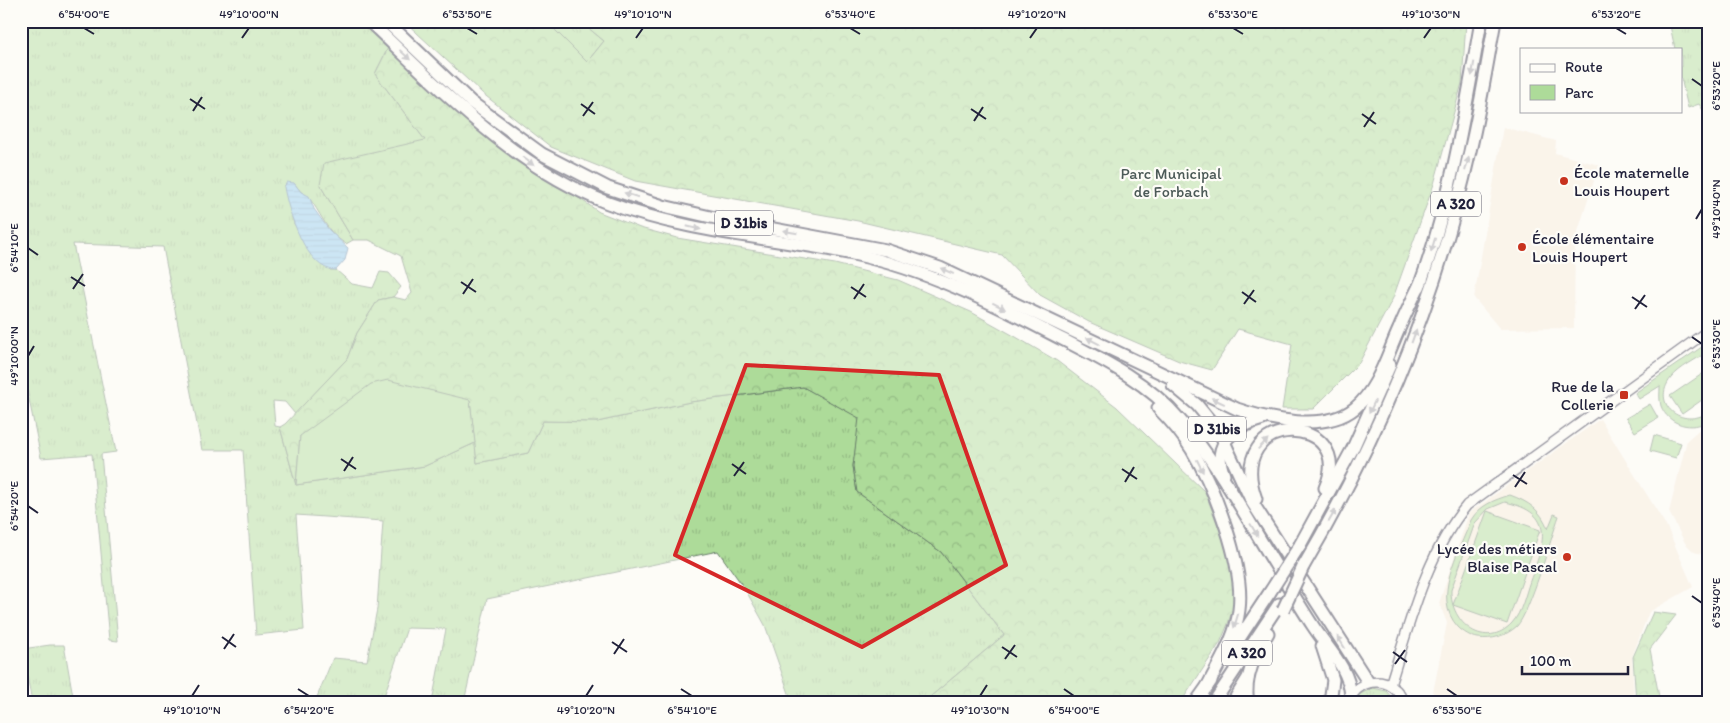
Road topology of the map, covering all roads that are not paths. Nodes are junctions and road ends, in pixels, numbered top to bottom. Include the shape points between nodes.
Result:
1 (369, 21) edge
2 (386, 21) edge
3 (1482, 21) edge
4 (1494, 21) edge
5 (1422, 280) junction
6 (1709, 330) edge
7 (1095, 356) junction
8 (1137, 362) junction
9 (1264, 419) junction
10 (1225, 441) junction
11 (1229, 488) junction
12 (1314, 518) junction
13 (1265, 521) junction
14 (1281, 607) junction
15 (1313, 626) junction
16 (1248, 678) junction
17 (1368, 682) junction
18 (1390, 685) junction
19 (1207, 687) junction
20 (1350, 699) edge
21 (1196, 702) edge
22 (1214, 702) edge
23 (1233, 702) edge
24 (1248, 702) edge
25 (1330, 702) edge
26 (1403, 702) edge

1 -> 7 highway, D 31bis via 466,112 534,166 605,202 714,233 855,254 923,273 984,299
8 -> 2 highway, D 31bis via 940,268 886,250 680,210 608,188 542,154 472,102
3 -> 5 highway, A 320 via 1444,209
14 -> 4 highway, A 320, bridge via 1377,429 1434,283 1470,151
5 - 9 highway via 1384,364 1367,395 1354,409 1337,418 1318,421
5 -> 12 highway, A 320 via 1383,384 1353,448
6 - 18 street via 1466,505 1449,527 1428,567
7 - 11 highway, D 31bis via 1126,373 1159,398 1180,420
7 -> 19 highway via 1144,394 1192,449 1211,488 1228,536 1236,560 1239,611 1231,638
9 -> 8 highway via 1237,410
8 - 10 highway, D 31bis via 1182,391
9 - 10 highway via 1241,426
10 - 11 highway via 1220,461
10 - 13 highway, D 31bis via 1243,484
11 -> 15 highway, D 31bis
13 -> 12 highway via 1252,487 1253,458 1260,444 1276,432 1290,430 1313,436 1329,457 1329,475
12 - 19 highway, A 320, bridge via 1300,545
17 -> 13 highway, D 31bis
14 - 16 highway
14 - 22 highway, A 320
15 - 20 highway, D 31bis via 1344,670 1350,682
15 - 25 highway via 1332,680
16 - 23 highway
16 - 24 highway
17 - 18 street
17 - 20 street via 1358,688
18 - 26 street
19 - 21 highway, A 320

